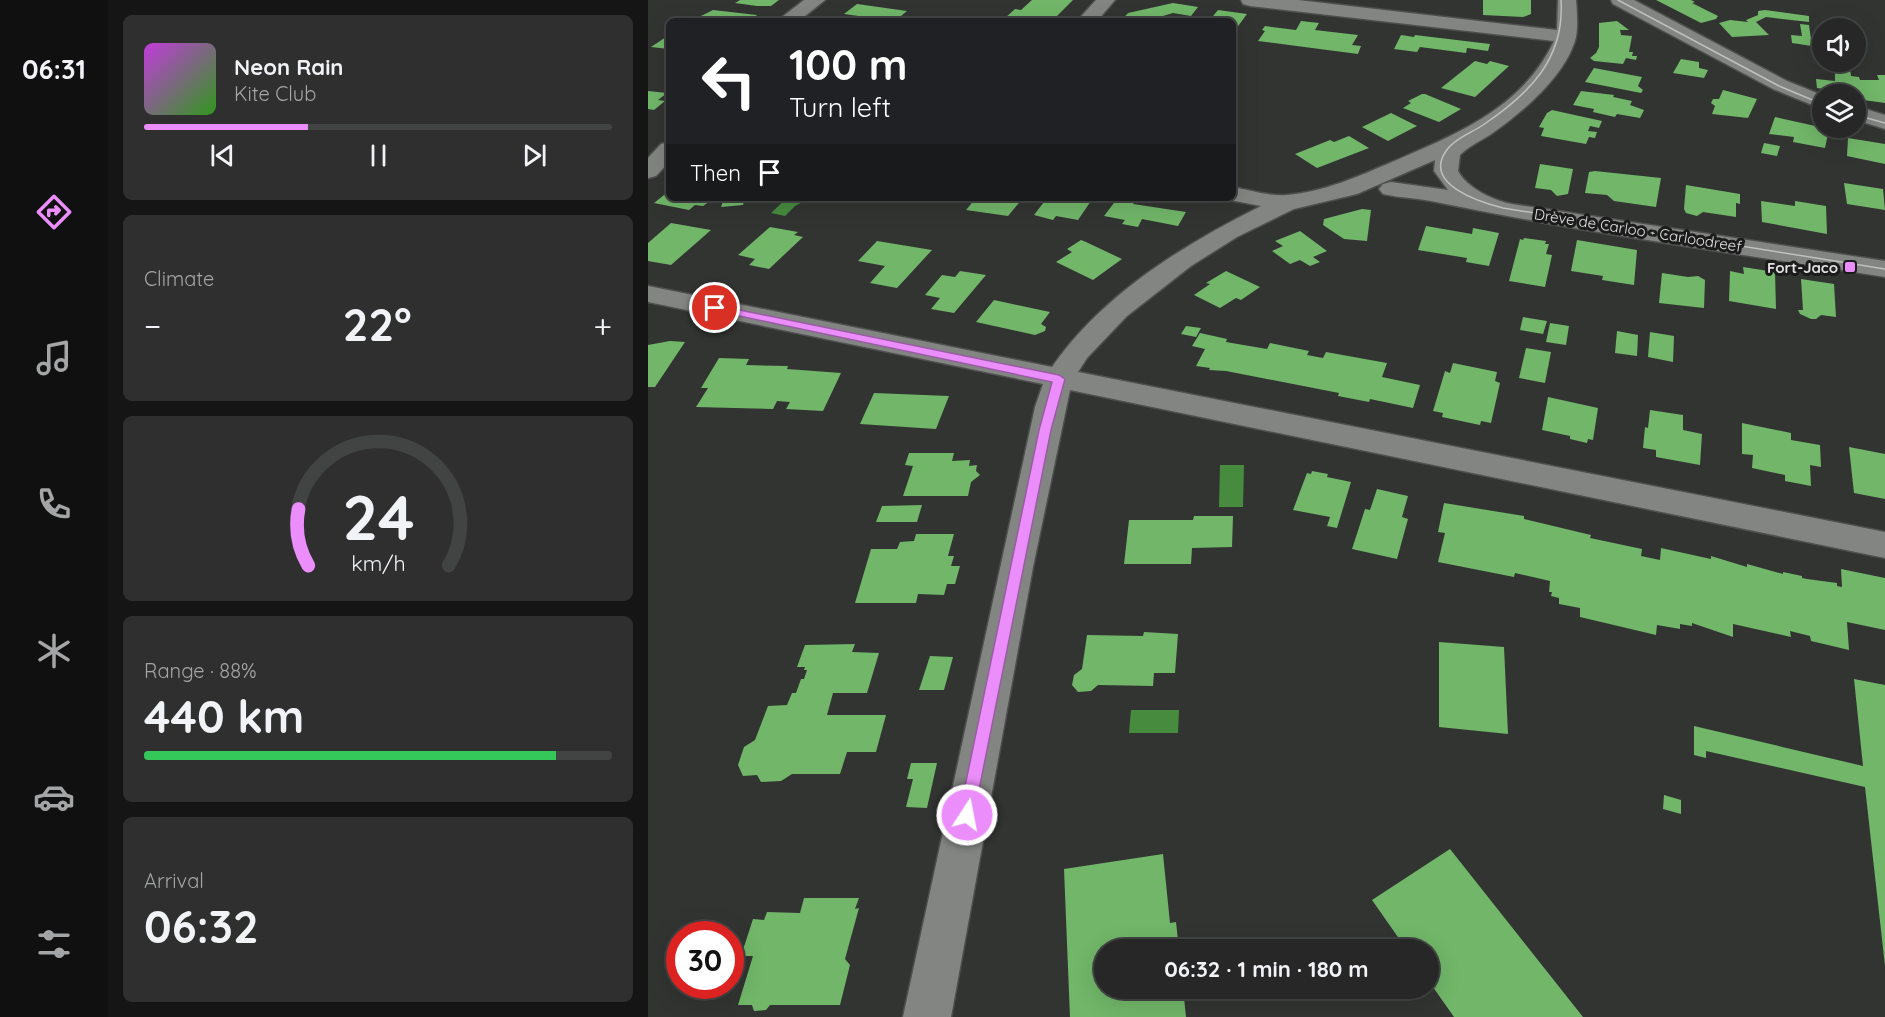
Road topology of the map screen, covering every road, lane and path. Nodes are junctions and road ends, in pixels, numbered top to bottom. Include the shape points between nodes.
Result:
1 (816, 0) edge
2 (1106, 0) edge
3 (1251, 0) edge
4 (1619, 4) edge
5 (1574, 5) edge
6 (791, 18) edge
7 (1090, 18) edge
8 (1566, 37) junction
9 (1812, 99) edge
10 (1866, 116) edge
11 (1885, 122) edge
12 (1471, 136) junction
13 (666, 152) edge
14 (1446, 164) junction
15 (648, 171) edge
16 (1349, 189) junction
17 (1391, 189) junction
18 (1236, 195) edge
19 (1286, 203) junction
20 (1501, 208) junction
21 (1885, 269) edge
22 (648, 294) edge
23 (1059, 379) junction
24 (1885, 545) edge
25 (927, 1017) edge

1 - 6 street
2 - 7 street
3 - 8 street
4 - 9 street
5 - 8 street
8 - 12 street via 1534,87 1507,112
10 - 11 street
12 - 14 street via 1452,150
12 - 16 street
13 - 15 street
14 - 17 street
14 - 20 street via 1450,178 1459,188
16 - 17 street, Drève de Carloo - Carloodreef
16 - 19 street
17 - 20 street, Drève de Carloo - Carloodreef
18 - 19 street
19 - 23 street via 1182,260 1117,310 1077,352
20 - 21 street, Drève de Carloo - Carloodreef
22 - 23 street
23 - 24 street
23 - 25 street via 1016,567

